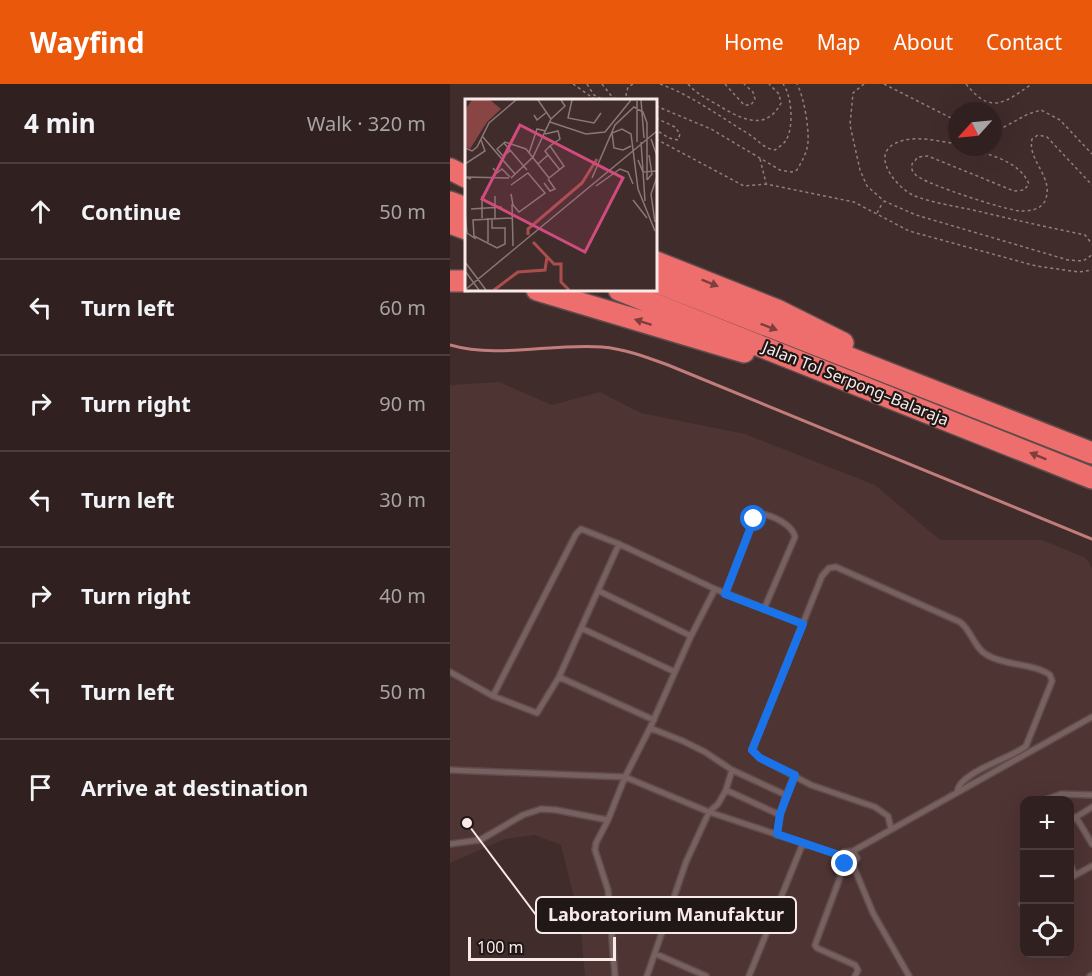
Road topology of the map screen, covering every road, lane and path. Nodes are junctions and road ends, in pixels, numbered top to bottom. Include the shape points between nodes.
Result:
1 (573, 84) edge
2 (587, 84) edge
3 (602, 84) edge
4 (633, 84) edge
5 (660, 84) edge
6 (688, 84) edge
7 (725, 84) edge
8 (744, 84) edge
9 (769, 84) edge
10 (783, 84) edge
11 (797, 84) edge
12 (864, 84) edge
13 (884, 84) edge
14 (966, 84) edge
15 (1032, 84) edge
16 (595, 99) edge
17 (602, 99) edge
18 (616, 99) edge
19 (630, 99) edge
20 (657, 106) edge
21 (948, 116) edge
22 (657, 118) edge
23 (1002, 128) edge
24 (657, 131) edge
25 (657, 140) edge
26 (948, 142) edge
27 (1092, 154) edge
28 (990, 156) edge
29 (760, 158) junction
30 (450, 169) edge
31 (465, 176) edge
32 (450, 181) edge
33 (766, 184) junction
34 (1092, 185) edge
35 (465, 188) edge
36 (884, 201) junction
37 (450, 202) edge
38 (465, 208) edge
39 (877, 213) junction
40 (450, 223) edge
41 (465, 229) edge
42 (1092, 244) edge
43 (1092, 255) edge
44 (657, 262) edge
45 (1092, 270) edge
46 (657, 282) edge
47 (540, 291) edge
48 (622, 291) edge
49 (861, 384) junction
50 (970, 405) junction
51 (1092, 453) edge
52 (1092, 478) edge
53 (619, 544) junction
54 (715, 589) junction
55 (599, 591) junction
56 (725, 594) junction
57 (764, 609) junction
58 (803, 624) junction
59 (580, 628) junction
60 (691, 636) junction
61 (450, 672) edge
62 (675, 672) junction
63 (559, 678) junction
64 (493, 696) junction
65 (1092, 717) edge
66 (654, 720) junction
67 (650, 728) junction
68 (450, 770) edge
69 (732, 770) junction
70 (795, 775) junction
71 (625, 777) junction
72 (726, 790) junction
73 (957, 792) junction
74 (786, 795) junction
75 (1092, 795) edge
76 (1057, 796) edge
77 (1092, 807) edge
78 (710, 812) junction
79 (780, 814) junction
80 (1076, 817) joint
81 (609, 820) junction
82 (891, 829) junction
83 (777, 834) junction
84 (803, 843) junction
85 (450, 844) edge
86 (1092, 844) edge
87 (853, 851) junction
88 (842, 856) junction
89 (845, 864) junction
90 (853, 865) junction
91 (1092, 866) edge
92 (1074, 876) edge
93 (656, 954) junction
94 (615, 976) edge
95 (647, 976) edge
96 (706, 976) edge
97 (749, 976) edge
98 (855, 976) edge
99 (909, 976) edge

1 - 16 path
2 - 17 path
3 - 18 path
4 - 19 path via 626,95
5 - 10 path via 775,150 790,133 790,101
6 - 9 path via 734,115 760,121 777,111 782,103 780,94
7 - 8 path via 744,105 752,105 753,92
11 - 29 path via 808,141 804,158 792,172
12 - 36 path via 852,93 850,126 867,186
13 - 21 path
14 - 15 path via 980,99 997,103 1007,101
20 - 29 path via 711,129
22 - 24 path via 675,127 680,134 678,140
23 - 27 path via 1041,110 1060,120
25 - 33 path via 744,186
26 - 42 path via 928,139 891,145 886,155 890,176 913,196 1085,235
28 - 34 path via 1014,165 1025,175 1029,184 1024,190 1014,191 928,156 918,157 912,170 919,178 951,191 1019,211 1037,210 1047,193 1046,180 1030,147 1038,135 1047,137
29 - 33 path
30 - 31 highway
32 - 35 highway
33 - 39 path via 854,202
36 - 39 path
36 - 43 path via 916,215 1068,260 1083,261
37 - 38 highway
39 - 45 path via 909,231 1036,266
40 - 41 highway
44 -> 50 highway via 777,310
46 -> 50 highway, Jalan Tol Serpong–Balaraja
49 -> 47 highway
48 - 49 highway, Jalan Tol Serpong–Balaraja
52 -> 49 highway, Jalan Tol Serpong–Balaraja
50 - 51 highway, Jalan Tol Serpong–Balaraja
53 - 54 lane
53 - 55 lane
53 - 64 lane via 584,528 579,530
54 - 56 lane
54 - 60 lane
55 - 59 lane
55 - 60 lane
56 - 57 lane
56 - 57 lane via 754,519 765,514 791,529 795,537
57 - 58 lane
58 - 70 lane via 752,750
58 - 73 lane via 822,576 836,567 960,622 988,656 1050,675 1052,681 1026,746 971,775 961,782
59 - 62 lane
59 - 63 lane
60 - 62 lane
61 - 64 lane
62 - 66 lane
63 - 64 lane via 537,713
63 - 66 lane
65 - 73 lane
66 - 67 lane
67 - 69 lane via 705,752
67 - 71 lane
68 - 71 lane
69 - 72 lane
69 - 74 lane
70 - 74 lane
70 - 82 lane via 875,807 888,816
71 - 78 lane
71 - 81 lane
72 - 78 lane
72 - 79 lane
73 - 82 lane
74 - 79 lane
75 - 76 lane
77 - 80 lane
78 - 83 lane
78 - 93 lane via 686,862
79 - 83 lane
80 - 86 lane
81 - 85 lane via 542,809 523,815 480,840
81 - 94 lane via 595,850 608,890
82 - 87 lane
83 - 84 lane
84 - 88 lane
84 - 97 lane
87 - 88 lane
87 - 90 lane via 857,858
88 - 89 lane
89 - 90 lane
89 - 98 lane via 815,945 855,965
90 - 99 lane via 873,913
91 - 92 lane
93 - 95 lane
93 - 96 lane

